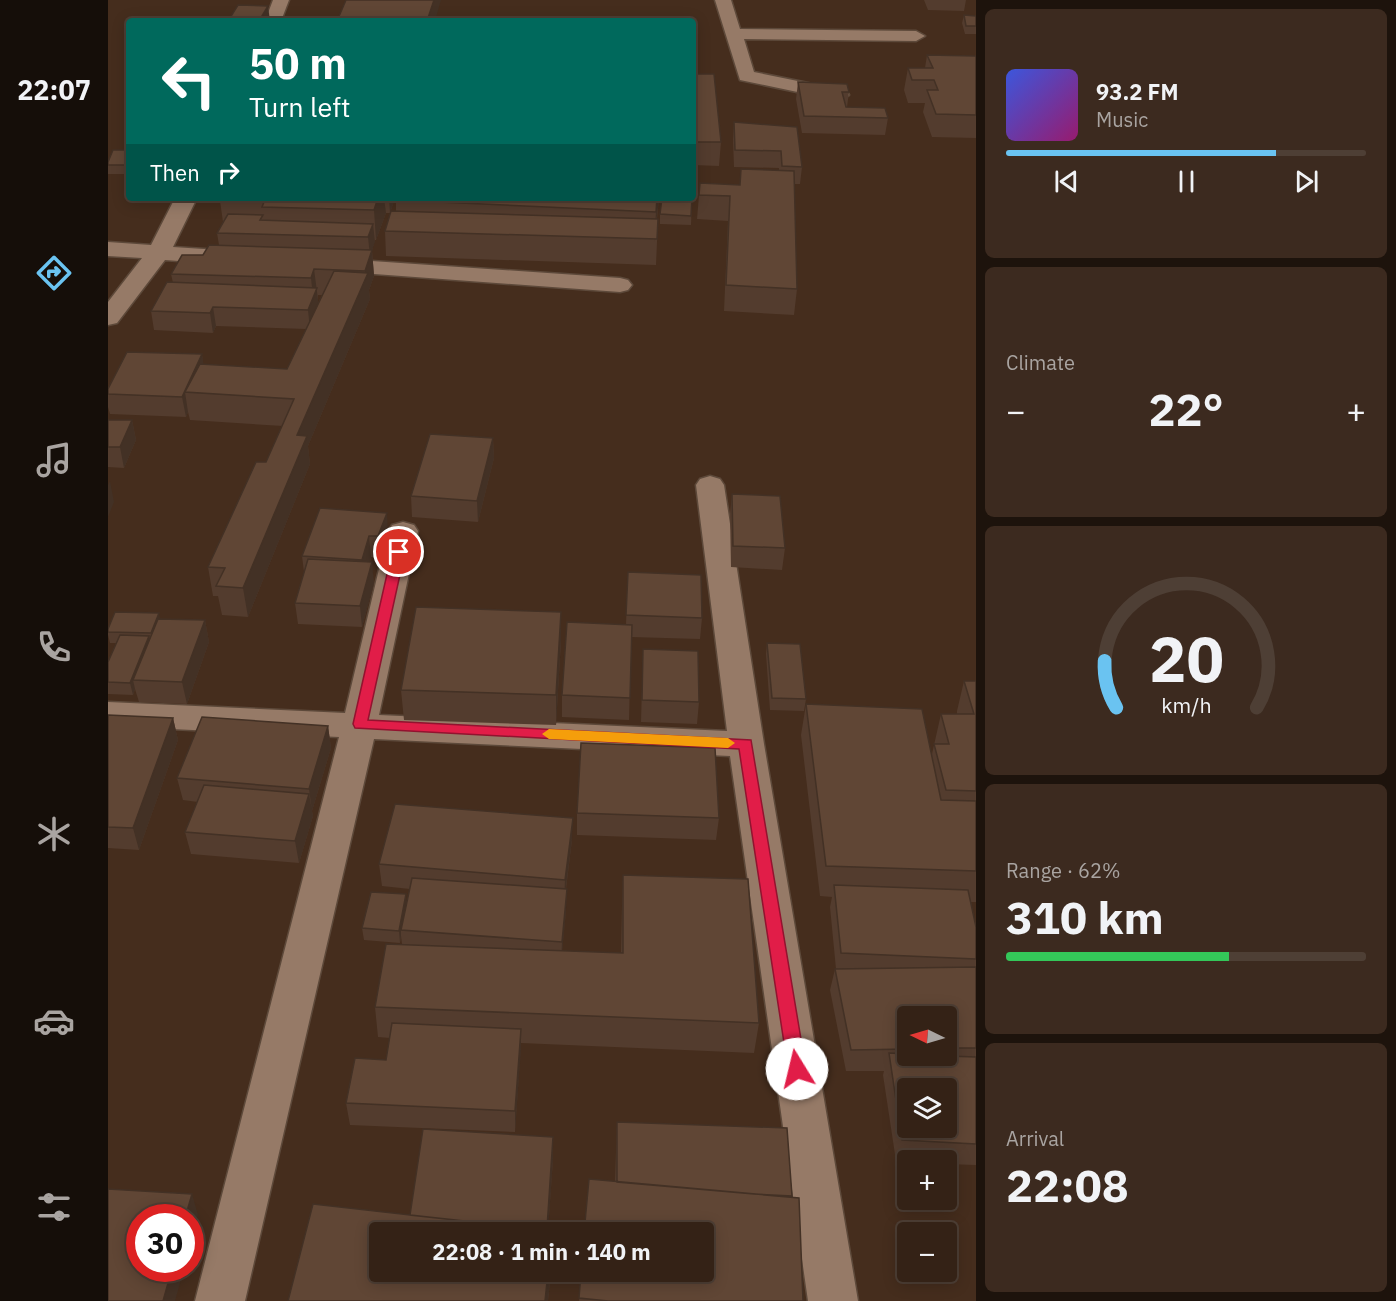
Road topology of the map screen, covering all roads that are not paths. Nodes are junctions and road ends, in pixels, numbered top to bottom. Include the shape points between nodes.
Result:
1 (281, 0) edge
2 (723, 0) edge
3 (274, 18) edge
4 (734, 34) junction
5 (916, 36) dead end
6 (845, 96) edge
7 (184, 201) edge
8 (108, 249) edge
9 (159, 252) junction
10 (254, 259) edge
11 (301, 263) edge
12 (620, 285) dead end
13 (108, 318) edge
14 (710, 485) dead end
15 (404, 531) dead end
16 (108, 714) edge
17 (360, 724) junction
18 (746, 744) junction
19 (220, 1301) edge
20 (833, 1301) edge

1 - 3 street
2 - 4 street
4 - 5 street
4 - 6 street via 746,76
7 - 9 street
8 - 9 street
9 - 10 street
9 - 13 street
11 - 12 street
14 - 18 street
15 - 17 street
16 - 17 street
17 - 18 street
17 - 19 street
18 - 20 street

